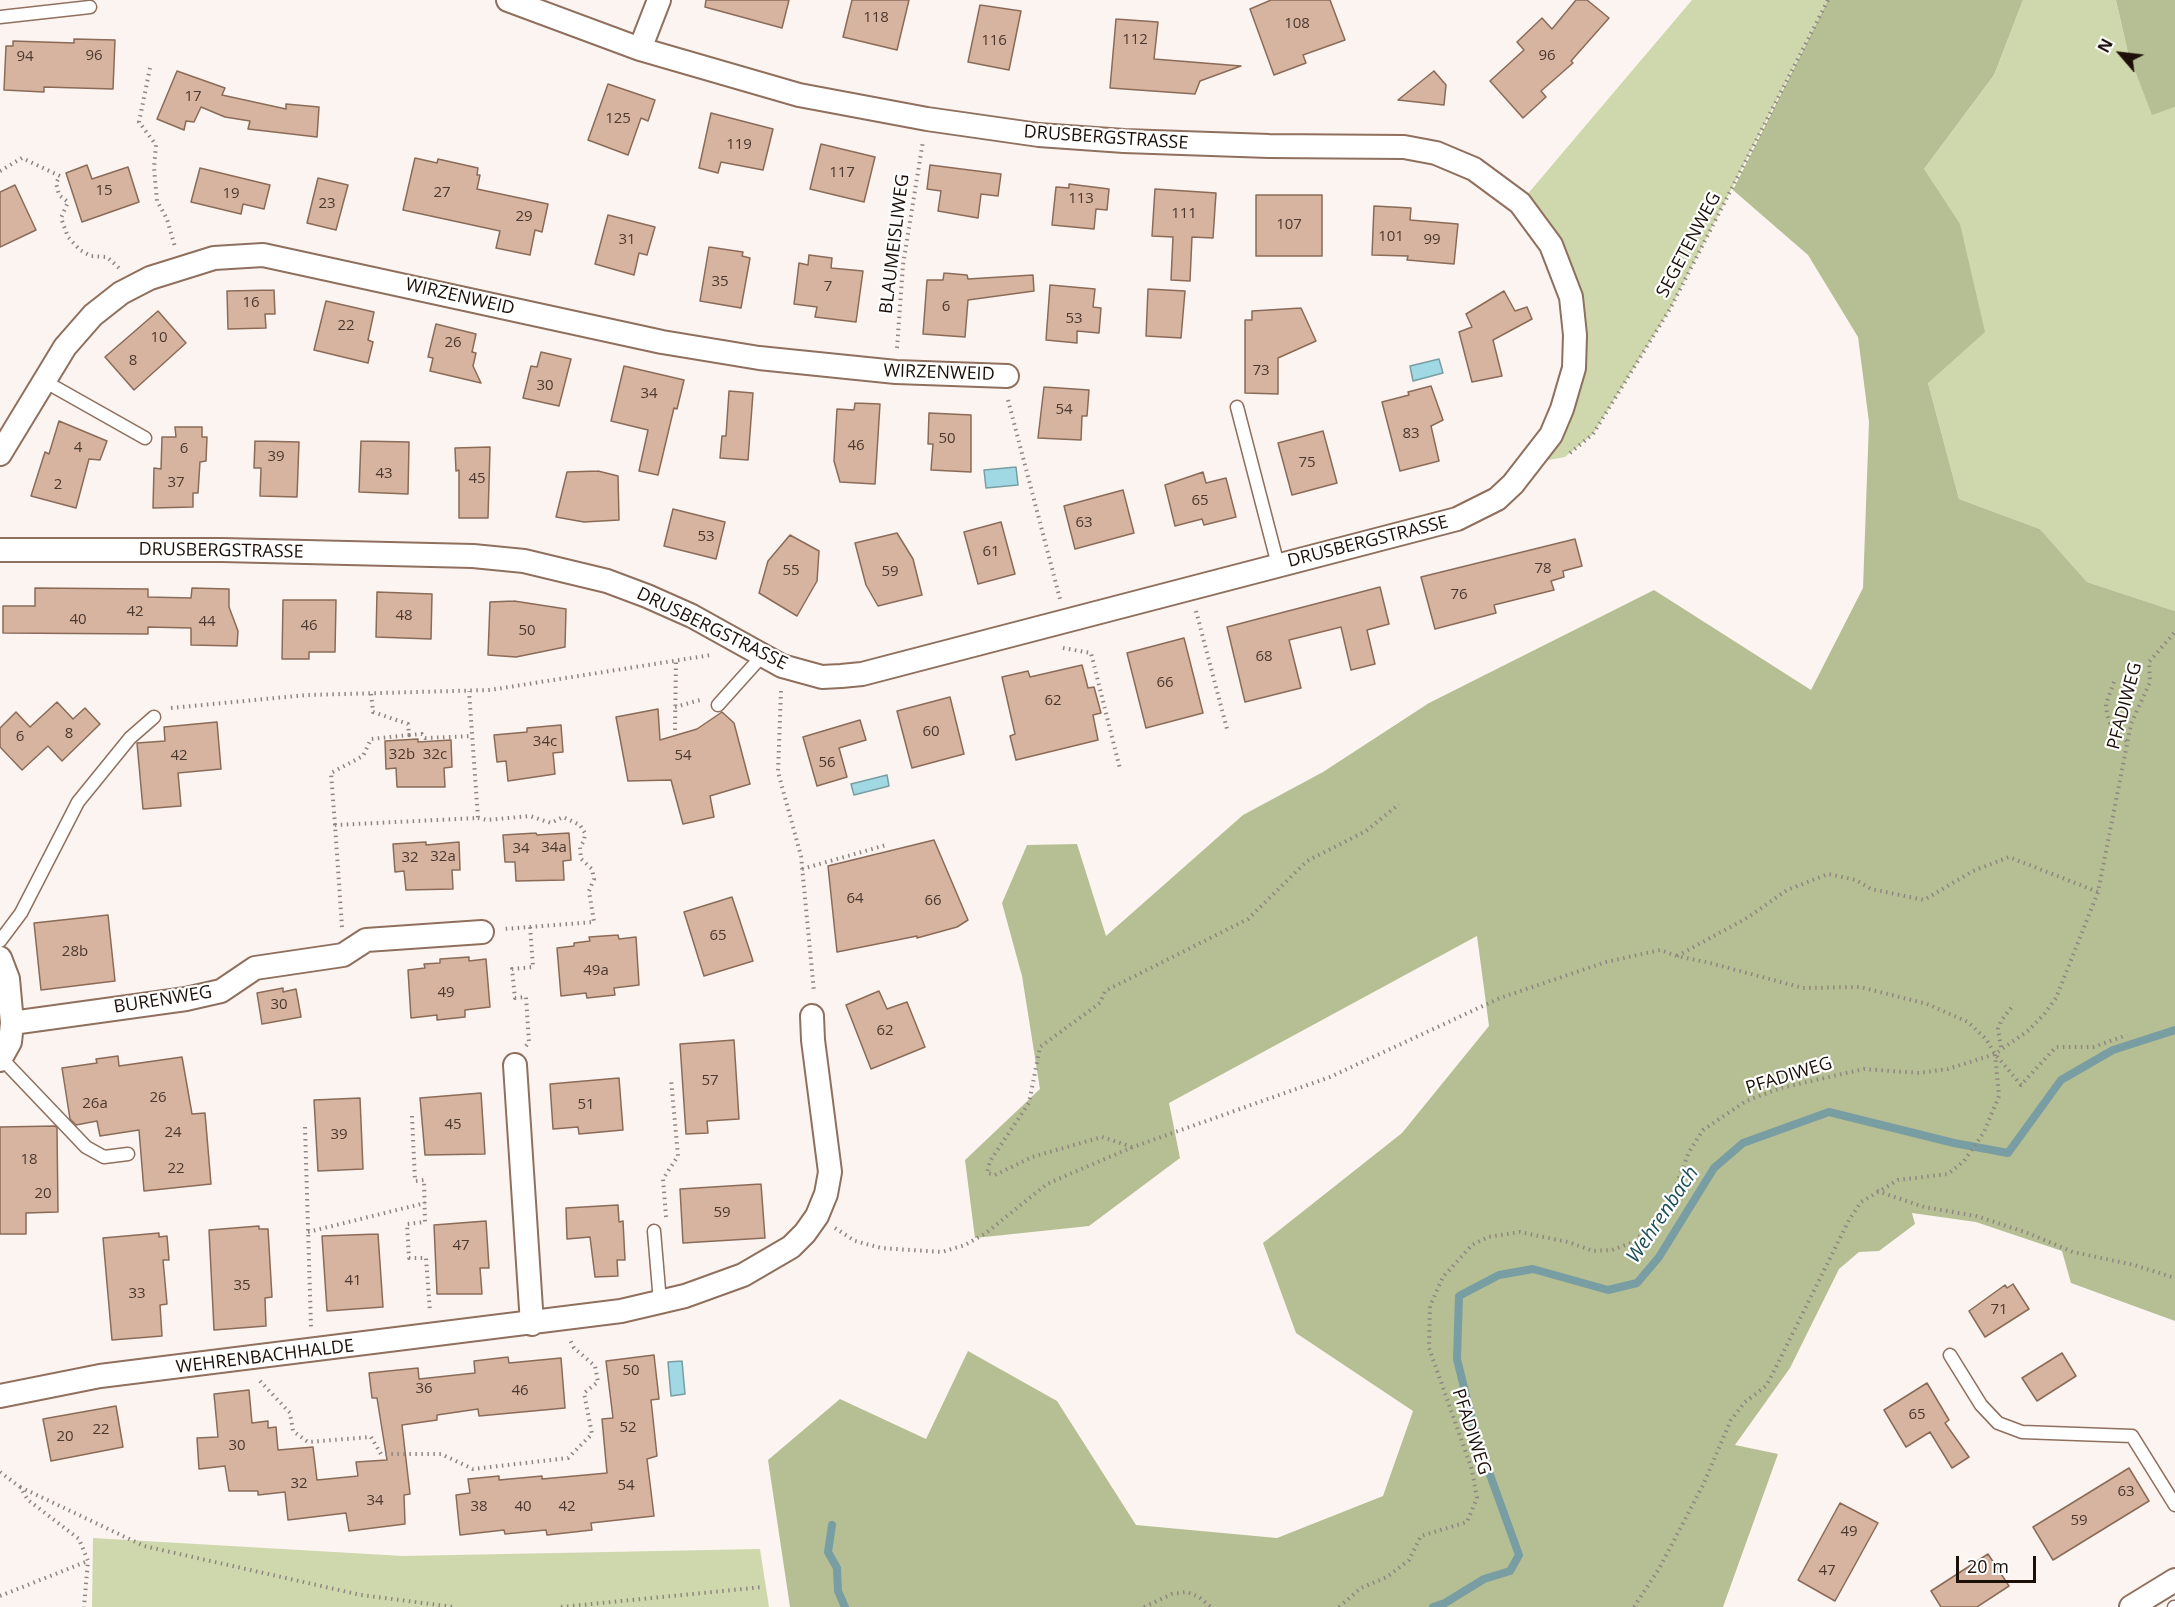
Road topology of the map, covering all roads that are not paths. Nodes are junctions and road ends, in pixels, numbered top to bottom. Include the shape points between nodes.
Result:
1 (508, 0) edge
2 (659, 0) edge
3 (90, 7) dead end
4 (0, 17) edge
5 (640, 50) junction
6 (1007, 376) road end
7 (44, 381) junction
8 (1237, 407) dead end
9 (145, 438) dead end
10 (0, 454) edge
11 (0, 550) edge
12 (1278, 565) junction
13 (772, 661) junction
14 (718, 705) dead end
15 (154, 717) road end
16 (482, 932) road end
17 (0, 941) edge
18 (0, 958) edge
19 (812, 1017) road end
20 (12, 1023) junction
21 (1, 1060) edge
22 (515, 1065) road end
23 (128, 1154) dead end
24 (654, 1231) road end
25 (660, 1302) junction
26 (532, 1324) junction
27 (1950, 1355) dead end
28 (0, 1396) edge
29 (2175, 1505) edge
30 (2175, 1581) edge
31 (2131, 1607) edge

1 - 5 street, DRUSBERGSTRASSE
2 - 5 street
3 - 4 lane
5 - 12 street, DRUSBERGSTRASSE via 799,95 1039,135 1269,146 1404,147 1436,153 1474,169 1520,203 1551,245 1571,297 1575,335 1574,368 1555,427 1532,463 1497,499 1457,519
6 - 7 street, WIRZENWEID via 896,372 759,358 662,342 263,255 214,258 150,278 121,292 93,315 65,347
7 - 9 lane
7 - 10 street, WIRZENWEID
8 - 12 lane
11 - 13 street, DRUSBERGSTRASSE via 222,550 473,556 524,561 607,581 647,596 692,616
12 - 13 street, DRUSBERGSTRASSE via 862,674 822,676
13 - 14 lane
15 - 17 lane via 130,738 78,802 21,913
16 - 20 street, BURENWEG via 366,940 343,955 255,968 221,991
18 - 20 street via 8,979
19 - 25 street, WEHRENBACHHALDE via 830,1172 817,1216 790,1247 743,1275
20 - 21 street via 10,1042
21 - 23 lane via 86,1147 104,1157
22 - 26 street
24 - 25 lane
25 - 26 street, WEHRENBACHHALDE
26 - 28 street, WEHRENBACHHALDE via 100,1376
27 - 29 lane via 1981,1405 1998,1423 2022,1432 2132,1436
30 - 31 street

